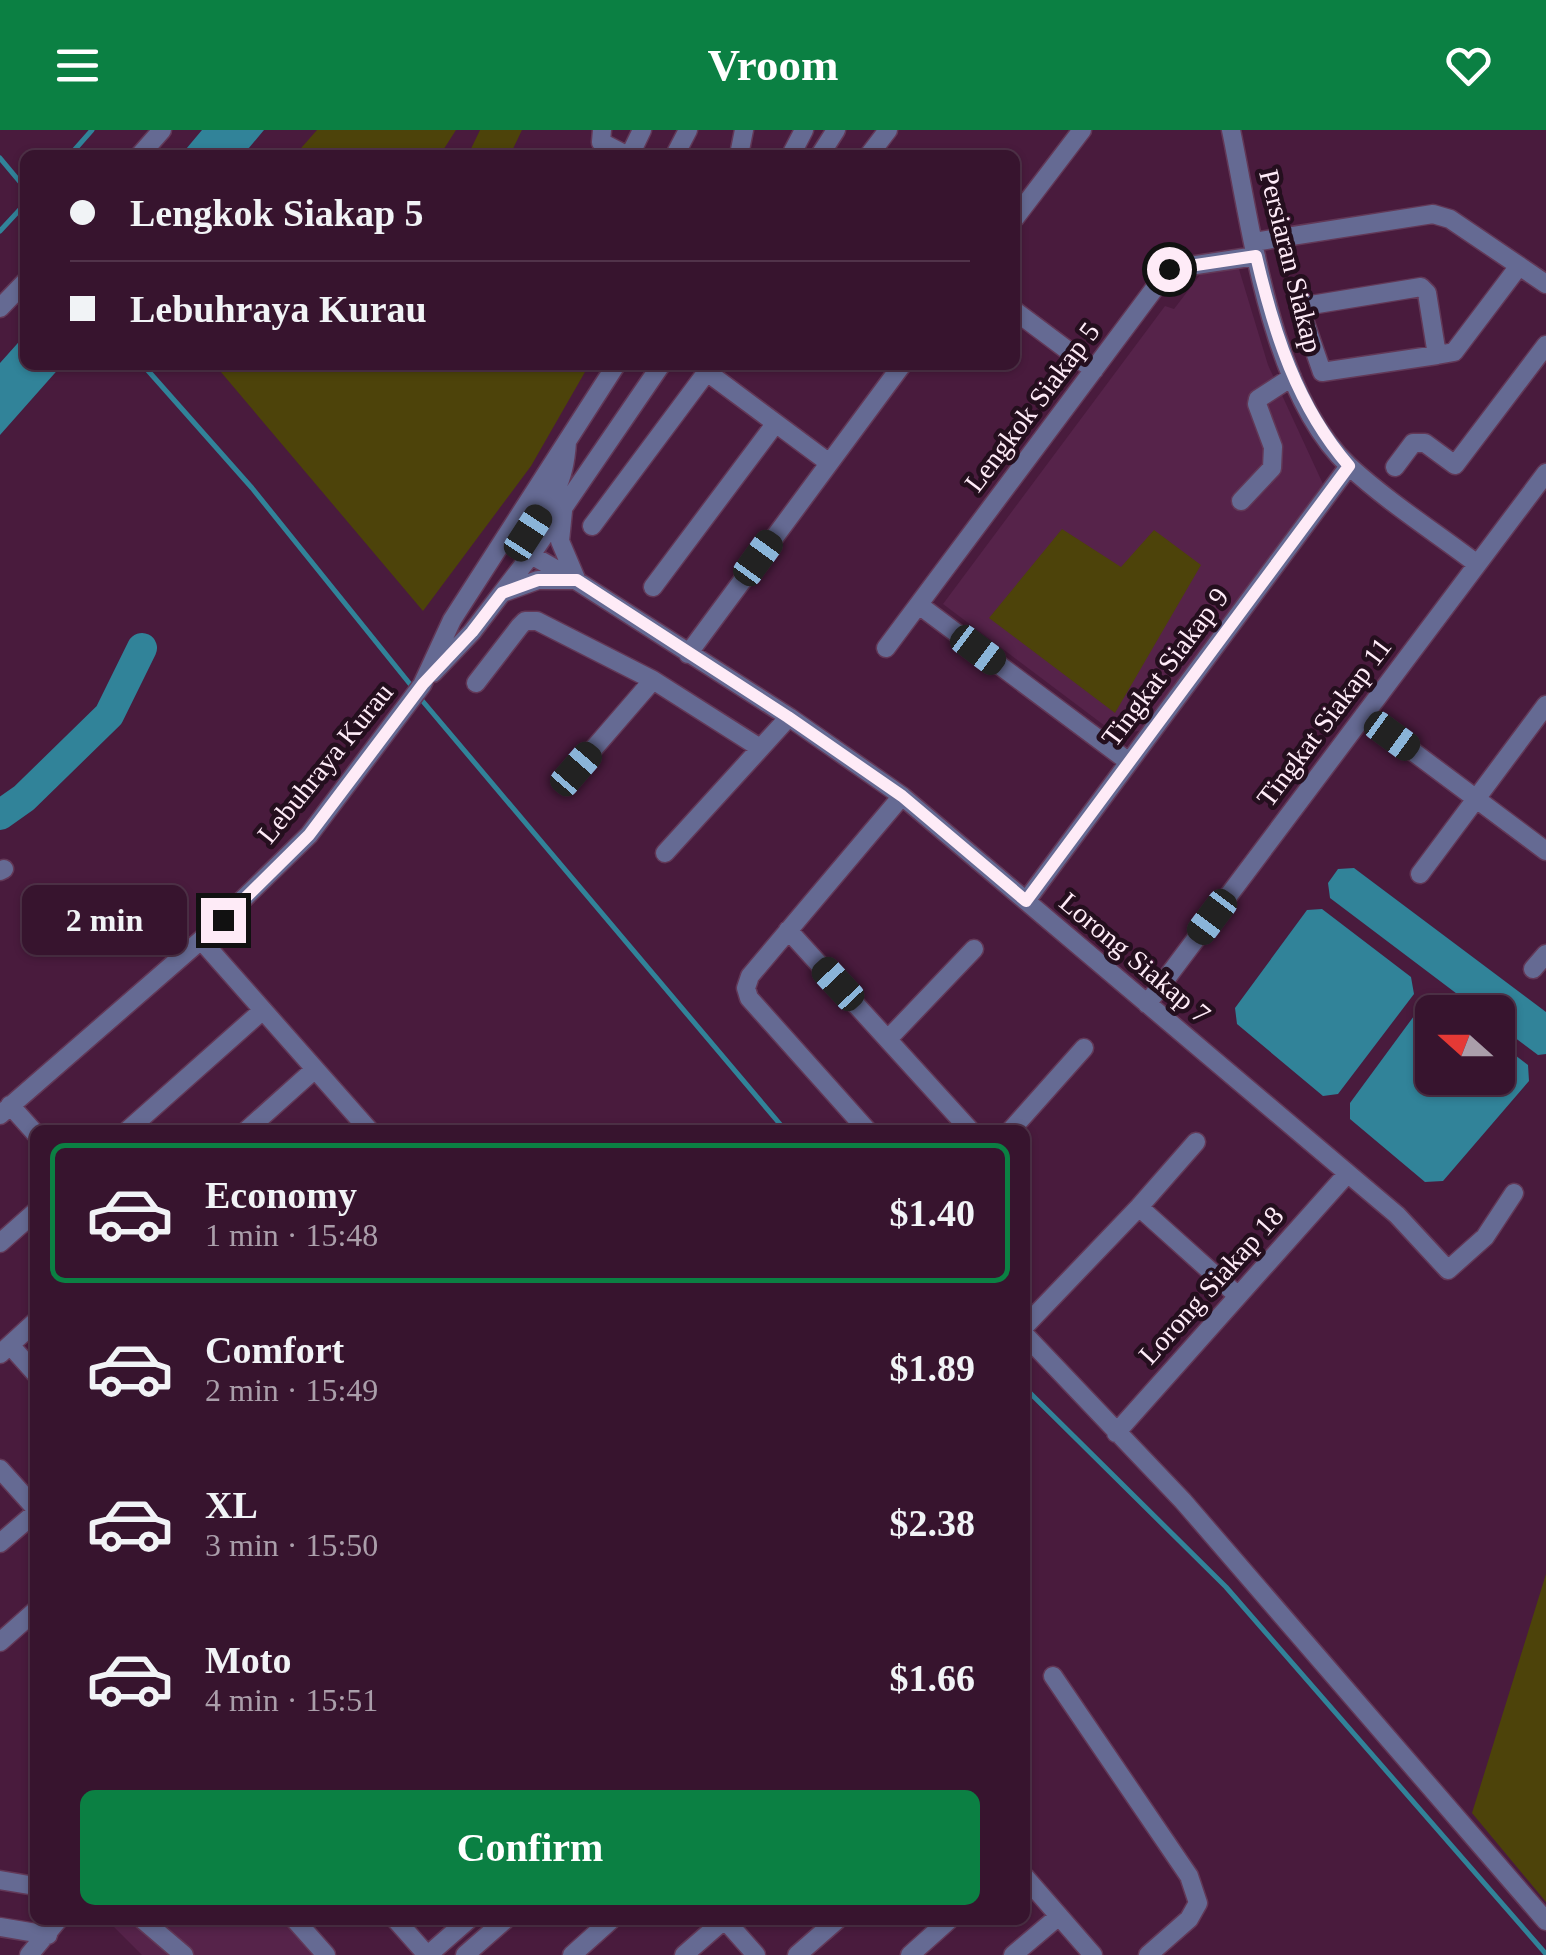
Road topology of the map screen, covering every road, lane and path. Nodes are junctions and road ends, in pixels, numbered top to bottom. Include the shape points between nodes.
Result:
1 (162, 130) edge
2 (602, 130) edge
3 (888, 130) edge
4 (1082, 130) edge
5 (1231, 130) edge
6 (144, 150) edge
7 (618, 150) edge
8 (873, 150) edge
9 (1020, 211) edge
10 (1255, 249) junction
11 (1519, 266) junction
12 (1546, 284) edge
13 (20, 287) edge
14 (0, 308) edge
15 (1020, 315) edge
16 (1546, 346) edge
17 (1438, 354) junction
18 (613, 370) edge
19 (658, 370) edge
20 (709, 370) edge
21 (712, 370) edge
22 (898, 370) edge
23 (1094, 370) junction
24 (1292, 377) junction
25 (641, 396) junction
26 (775, 424) junction
27 (568, 442) junction
28 (828, 462) junction
29 (1349, 466) junction
30 (1395, 467) dead end
31 (1546, 473) edge
32 (565, 501) junction
33 (1240, 501) dead end
34 (592, 526) dead end
35 (530, 555) junction
36 (1477, 564) junction
37 (577, 580) junction
38 (653, 587) dead end
39 (502, 593) junction
40 (918, 605) junction
41 (886, 648) dead end
42 (688, 654) junction
43 (653, 680) junction
44 (476, 683) dead end
45 (422, 684) junction
46 (1546, 705) edge
47 (1364, 715) junction
48 (788, 717) junction
49 (760, 748) junction
50 (1129, 762) junction
51 (576, 769) dead end
52 (902, 796) junction
53 (1478, 798) junction
54 (1546, 851) edge
55 (665, 853) dead end
56 (1420, 874) dead end
57 (1026, 901) junction
58 (788, 930) junction
59 (201, 940) junction
60 (974, 949) dead end
61 (1546, 954) edge
62 (1533, 969) dead end
63 (1146, 1004) junction
64 (263, 1010) junction
65 (889, 1038) junction
66 (1084, 1048) dead end
67 (315, 1069) junction
68 (5, 1110) edge
69 (134, 1125) edge
70 (255, 1125) edge
71 (364, 1125) edge
72 (863, 1125) edge
73 (966, 1125) edge
74 (1015, 1125) edge
75 (30, 1129) edge
76 (1196, 1142) dead end
77 (1348, 1174) junction
78 (1514, 1193) dead end
79 (1139, 1207) junction
80 (30, 1216) edge
81 (0, 1242) edge
82 (1237, 1295) junction
83 (1030, 1321) edge
84 (30, 1327) edge
85 (1030, 1340) edge
86 (5, 1350) edge
87 (30, 1369) edge
88 (1116, 1433) junction
89 (0, 1468) edge
90 (30, 1505) edge
91 (30, 1516) edge
92 (0, 1543) edge
93 (30, 1615) edge
94 (0, 1642) edge
95 (1053, 1676) dead end
96 (0, 1880) edge
97 (1030, 1884) edge
98 (30, 1885) edge
99 (1059, 1916) junction
100 (1546, 1921) edge
101 (150, 1925) edge
102 (300, 1925) edge
103 (400, 1925) edge
104 (462, 1925) edge
105 (499, 1925) edge
106 (605, 1925) edge
107 (719, 1925) edge
108 (729, 1925) edge
109 (831, 1925) edge
110 (943, 1925) edge
111 (0, 1927) edge
112 (53, 1928) edge
113 (1171, 1948) edge
114 (30, 1955) edge
115 (184, 1955) edge
116 (326, 1955) edge
117 (427, 1955) edge
118 (465, 1955) edge
119 (572, 1955) edge
120 (684, 1955) edge
121 (756, 1955) edge
122 (797, 1955) edge
123 (910, 1955) edge
124 (1014, 1955) edge
125 (1093, 1955) edge
126 (1148, 1955) edge

1 - 6 street
2 - 7 street via 602,142
3 - 8 street
4 - 9 street
5 - 10 street, Persiaran Siakap
10 - 11 street, Lengkok Siakap 5 via 1433,214
10 - 23 street, Lengkok Siakap 5 via 1169,269
10 - 24 street, Persiaran Siakap
11 - 12 street, Lengkok Siakap 5
11 - 17 street via 1454,352
13 - 14 street
15 - 23 street
16 - 30 street via 1455,465 1425,443 1413,443
17 - 17 street via 1322,372 1302,314 1311,305 1421,287
18 - 25 street via 612,397 627,403
18 - 27 street, Lebuhraya Kurau
19 - 25 street, Lebuhraya Kurau
20 - 34 street
21 - 26 street
22 - 28 street
23 - 40 street, Lengkok Siakap 5
24 - 29 street, Persiaran Siakap
24 - 33 street via 1258,398 1273,447 1272,468
25 - 32 street, Lebuhraya Kurau
26 - 28 street
26 - 38 street
27 - 35 street via 558,486 528,533
27 - 45 street, Lebuhraya Kurau via 452,620
28 - 42 street
29 - 36 street, Persiaran Siakap
29 - 50 street, Tingkat Siakap 9
31 - 36 street, Tingkat Siakap 11
32 - 35 street, Lebuhraya Kurau
32 - 37 street via 560,541
35 - 37 street, Lorong Siakap 7
35 - 39 street, Lebuhraya Kurau
36 - 47 street, Tingkat Siakap 11
37 - 39 street via 538,580
37 - 42 street, Lorong Siakap 7
39 - 45 street, Lebuhraya Kurau
40 - 41 street, Lengkok Siakap 5
40 - 50 street
42 - 48 street, Lorong Siakap 7
43 - 44 street via 526,620
43 - 49 street
43 - 51 street
45 - 59 street, Lebuhraya Kurau via 309,835
46 - 53 street
47 - 53 street
47 - 63 street, Tingkat Siakap 11
48 - 49 street
48 - 52 street, Lorong Siakap 7
49 - 55 street
50 - 57 street, Tingkat Siakap 9
52 - 57 street, Lorong Siakap 7
52 - 58 street
53 - 54 street
53 - 56 street
57 - 63 street, Lorong Siakap 7
58 - 65 street
58 - 72 street via 746,988
59 - 64 street
59 - 68 street, Lebuhraya Kurau
60 - 65 street
61 - 62 street
63 - 77 street, Lorong Siakap 7
64 - 67 street
64 - 69 street
65 - 73 street
66 - 74 street
67 - 70 street
67 - 71 street
68 - 75 street
76 - 79 street
77 - 78 street, Lorong Siakap 7 via 1448,1270 1485,1237
77 - 82 street, Lorong Siakap 18
79 - 82 street
79 - 83 street
80 - 81 street
82 - 88 street, Lorong Siakap 18
84 - 86 street
85 - 88 street
86 - 87 street
88 - 100 street
89 - 90 street
91 - 92 street
93 - 94 street
95 - 113 street via 1190,1876 1198,1903
96 - 98 street
97 - 99 street
99 - 124 street
99 - 125 street
101 - 115 street
102 - 116 street
103 - 117 street
104 - 117 street
105 - 118 street
106 - 119 street
107 - 120 street
108 - 121 street
109 - 122 street
110 - 123 street
111 - 112 street
112 - 114 street
113 - 126 street

